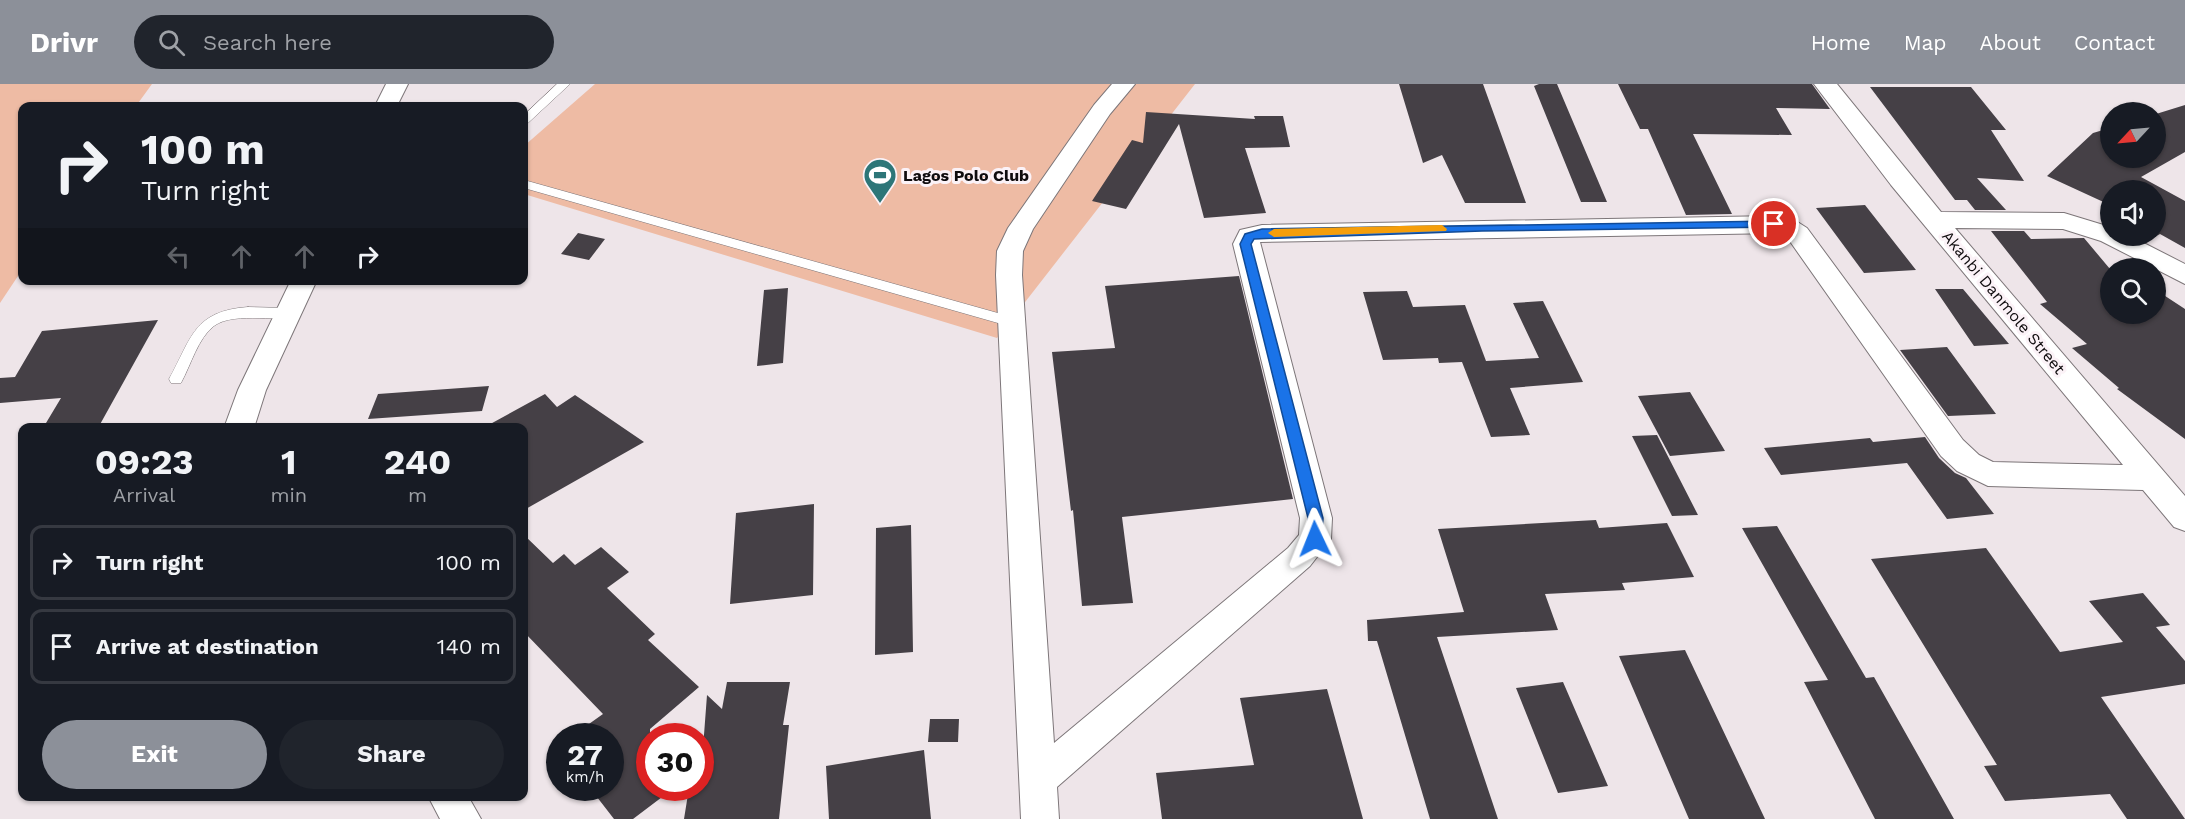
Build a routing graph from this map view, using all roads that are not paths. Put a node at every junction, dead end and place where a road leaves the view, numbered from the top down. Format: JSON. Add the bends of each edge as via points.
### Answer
{"nodes":[{"id":1,"x":397,"y":84,"type":"edge"},
{"id":2,"x":564,"y":84,"type":"edge"},
{"id":3,"x":1124,"y":84,"type":"edge"},
{"id":4,"x":1825,"y":84,"type":"edge"},
{"id":5,"x":388,"y":102,"type":"edge"},
{"id":6,"x":528,"y":117,"type":"edge"},
{"id":7,"x":528,"y":185,"type":"edge"},
{"id":8,"x":1935,"y":220,"type":"junction"},
{"id":9,"x":2100,"y":230,"type":"edge"},
{"id":10,"x":2131,"y":246,"type":"edge"},
{"id":11,"x":2185,"y":275,"type":"edge"},
{"id":12,"x":302,"y":285,"type":"edge"},
{"id":13,"x":289,"y":312,"type":"junction"},
{"id":14,"x":1012,"y":322,"type":"junction"},
{"id":15,"x":176,"y":379,"type":"dead end"},
{"id":16,"x":241,"y":423,"type":"edge"},
{"id":17,"x":2151,"y":478,"type":"junction"},
{"id":18,"x":2185,"y":518,"type":"edge"},
{"id":19,"x":1037,"y":780,"type":"junction"},
{"id":20,"x":449,"y":801,"type":"edge"},
{"id":21,"x":462,"y":819,"type":"edge"},
{"id":22,"x":1040,"y":819,"type":"edge"}],
"edges":[{"from":1,"to":5,"type":"street"},
{"from":2,"to":6,"type":"lane"},
{"from":3,"to":14,"type":"street","via":[[1102,110],[1017,236],[1010,251]]},
{"from":4,"to":8,"type":"street","name":"Akanbi Danmole Street"},
{"from":7,"to":14,"type":"lane"},
{"from":8,"to":9,"type":"street","via":[[2064,221]]},
{"from":8,"to":17,"type":"street","name":"Akanbi Danmole Street"},
{"from":10,"to":11,"type":"street"},
{"from":12,"to":13,"type":"street"},
{"from":13,"to":15,"type":"lane","via":[[223,315],[208,323]]},
{"from":13,"to":16,"type":"street"},
{"from":14,"to":19,"type":"street"},
{"from":17,"to":18,"type":"street","name":"Akanbi Danmole Street"},
{"from":17,"to":19,"type":"street","via":[[1988,474],[1968,463],[1952,448],[1798,234],[1787,227],[1504,227],[1249,236],[1245,244],[1316,518],[1315,539],[1299,557]]},
{"from":19,"to":22,"type":"street"},
{"from":20,"to":21,"type":"street"}]}
